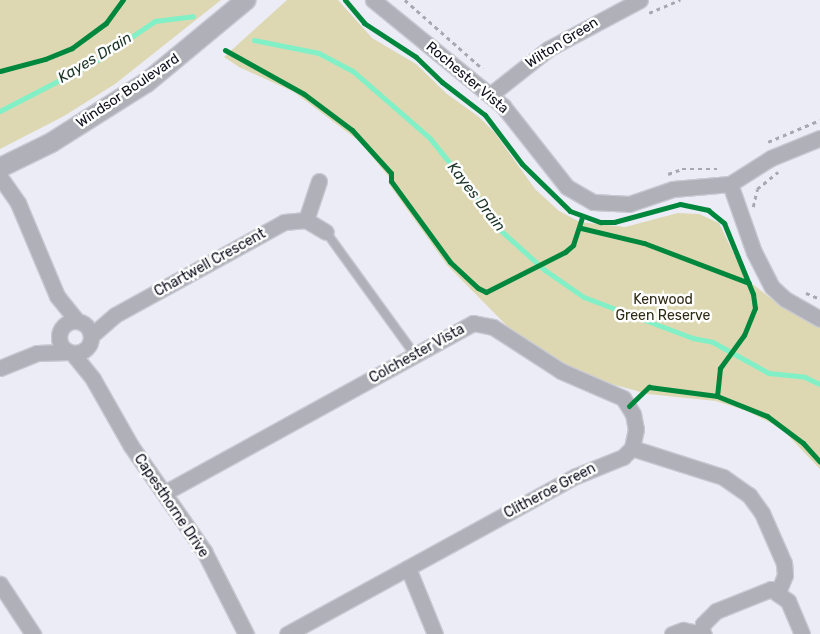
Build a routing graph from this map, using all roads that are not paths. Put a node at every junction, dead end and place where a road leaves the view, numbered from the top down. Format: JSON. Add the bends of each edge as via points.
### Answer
{"nodes":[{"id":1,"x":245,"y":0,"type":"edge"},
{"id":2,"x":373,"y":0,"type":"edge"},
{"id":3,"x":640,"y":0,"type":"edge"},
{"id":4,"x":495,"y":90,"type":"junction"},
{"id":5,"x":820,"y":138,"type":"edge"},
{"id":6,"x":2,"y":169,"type":"edge"},
{"id":7,"x":727,"y":177,"type":"junction"},
{"id":8,"x":319,"y":181,"type":"dead end"},
{"id":9,"x":306,"y":220,"type":"junction"},
{"id":10,"x":326,"y":232,"type":"joint"},
{"id":11,"x":57,"y":296,"type":"junction"},
{"id":12,"x":115,"y":315,"type":"junction"},
{"id":13,"x":816,"y":315,"type":"edge"},
{"id":14,"x":79,"y":321,"type":"junction"},
{"id":15,"x":59,"y":334,"type":"junction"},
{"id":16,"x":91,"y":340,"type":"junction"},
{"id":17,"x":37,"y":353,"type":"junction"},
{"id":18,"x":71,"y":353,"type":"junction"},
{"id":19,"x":415,"y":355,"type":"junction"},
{"id":20,"x":0,"y":368,"type":"edge"},
{"id":21,"x":93,"y":379,"type":"junction"},
{"id":22,"x":632,"y":448,"type":"junction"},
{"id":23,"x":164,"y":493,"type":"junction"},
{"id":24,"x":408,"y":568,"type":"junction"},
{"id":25,"x":0,"y":584,"type":"edge"},
{"id":26,"x":778,"y":592,"type":"junction"},
{"id":27,"x":33,"y":634,"type":"edge"},
{"id":28,"x":246,"y":634,"type":"edge"},
{"id":29,"x":287,"y":634,"type":"edge"},
{"id":30,"x":435,"y":634,"type":"edge"},
{"id":31,"x":672,"y":634,"type":"edge"},
{"id":32,"x":703,"y":634,"type":"edge"},
{"id":33,"x":802,"y":634,"type":"edge"}],
"edges":[{"from":1,"to":6,"type":"street","name":"Windsor Boulevard","via":[[146,82],[85,122]]},
{"from":2,"to":4,"type":"street","name":"Rochester Vista"},
{"from":3,"to":4,"type":"street","name":"Wilton Green","via":[[564,39]]},
{"from":4,"to":7,"type":"street","name":"Rochester Vista","via":[[567,187],[593,202],[629,204],[673,189]]},
{"from":5,"to":7,"type":"street","name":"Rochester Vista"},
{"from":6,"to":11,"type":"street","via":[[16,186],[18,203]]},
{"from":7,"to":13,"type":"street","via":[[766,278],[785,299]]},
{"from":8,"to":9,"type":"street"},
{"from":9,"to":10,"type":"street"},
{"from":9,"to":12,"type":"street","name":"Chartwell Crescent","via":[[284,222]]},
{"from":10,"to":19,"type":"lane"},
{"from":11,"to":14,"type":"street"},
{"from":11,"to":15,"type":"street"},
{"from":12,"to":14,"type":"street","name":"Chartwell Crescent"},
{"from":12,"to":16,"type":"street","name":"Chartwell Crescent"},
{"from":14,"to":15,"type":"street","via":[[68,322]]},
{"from":14,"to":16,"type":"street"},
{"from":15,"to":17,"type":"street"},
{"from":15,"to":18,"type":"street","via":[[61,346]]},
{"from":16,"to":18,"type":"street","via":[[82,352]]},
{"from":16,"to":21,"type":"street","name":"Capesthorne Drive"},
{"from":17,"to":18,"type":"street"},
{"from":17,"to":20,"type":"street"},
{"from":18,"to":21,"type":"street","name":"Capesthorne Drive"},
{"from":19,"to":22,"type":"street","name":"Colchester Vista","via":[[473,323],[493,327],[561,372],[623,398],[633,414],[636,429]]},
{"from":19,"to":23,"type":"street","name":"Colchester Vista"},
{"from":21,"to":23,"type":"street","name":"Capesthorne Drive","via":[[123,433]]},
{"from":22,"to":24,"type":"street","name":"Clitheroe Green","via":[[623,457],[576,476]]},
{"from":22,"to":26,"type":"street","via":[[723,477],[749,495],[762,513],[784,563],[785,575]]},
{"from":23,"to":28,"type":"street","name":"Capesthorne Drive","via":[[204,551]]},
{"from":24,"to":29,"type":"street","name":"Clitheroe Green"},
{"from":24,"to":30,"type":"street"},
{"from":25,"to":27,"type":"street"},
{"from":26,"to":32,"type":"street","via":[[765,590],[732,605]]},
{"from":26,"to":33,"type":"street","via":[[788,601]]},
{"from":31,"to":32,"type":"street","via":[[683,630]]}]}
